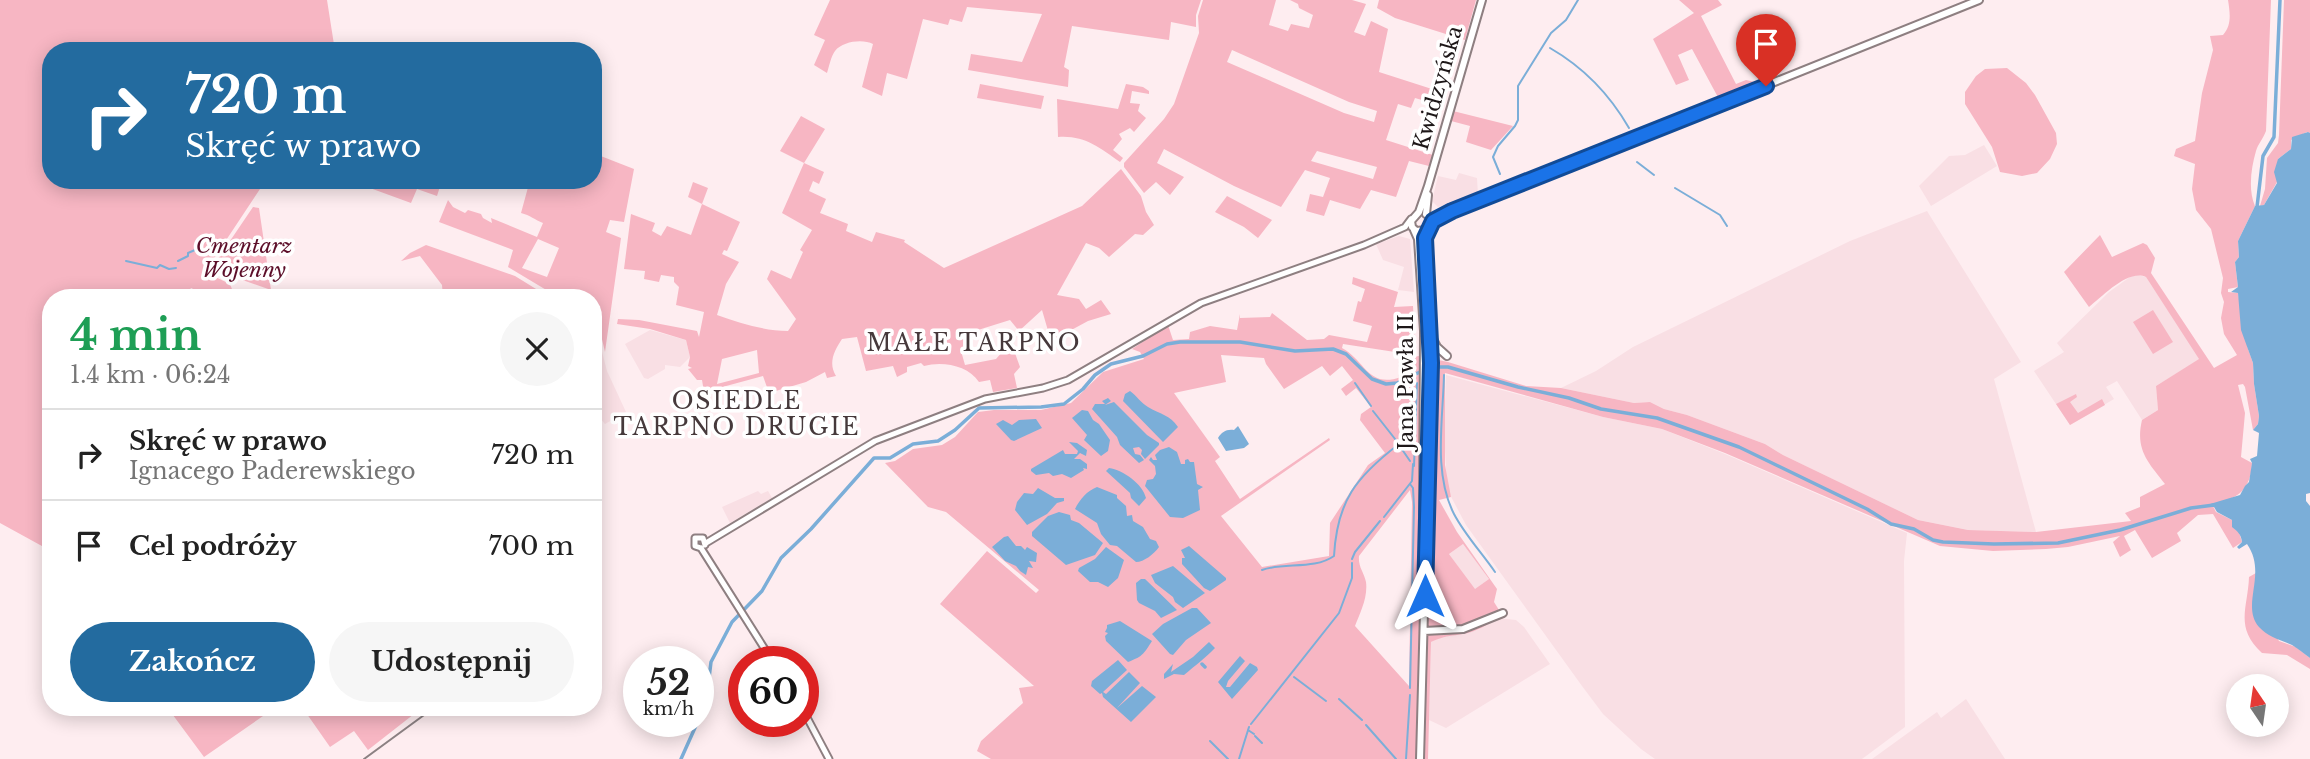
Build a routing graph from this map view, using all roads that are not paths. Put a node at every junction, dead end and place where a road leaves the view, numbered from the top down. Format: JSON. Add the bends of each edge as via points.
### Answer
{"nodes":[{"id":1,"x":1482,"y":0,"type":"edge"},
{"id":2,"x":1979,"y":0,"type":"edge"},
{"id":3,"x":1429,"y":186,"type":"junction"},
{"id":4,"x":1452,"y":211,"type":"junction"},
{"id":5,"x":1418,"y":213,"type":"junction"},
{"id":6,"x":1427,"y":215,"type":"junction"},
{"id":7,"x":1411,"y":219,"type":"junction"},
{"id":8,"x":1429,"y":227,"type":"junction"},
{"id":9,"x":1414,"y":230,"type":"junction"},
{"id":10,"x":1387,"y":236,"type":"junction"},
{"id":11,"x":1430,"y":334,"type":"junction"},
{"id":12,"x":1447,"y":356,"type":"dead end"},
{"id":13,"x":1428,"y":363,"type":"junction"},
{"id":14,"x":1501,"y":610,"type":"dead end"},
{"id":15,"x":1425,"y":618,"type":"junction"},
{"id":16,"x":1456,"y":630,"type":"junction"},
{"id":17,"x":1424,"y":631,"type":"junction"},
{"id":18,"x":763,"y":646,"type":"edge"},
{"id":19,"x":817,"y":737,"type":"edge"},
{"id":20,"x":829,"y":759,"type":"edge"},
{"id":21,"x":1420,"y":759,"type":"edge"}],
"edges":[{"from":1,"to":3,"type":"main road","name":"Kwidzyńska"},
{"from":2,"to":4,"type":"main road"},
{"from":3,"to":5,"type":"main road"},
{"from":3,"to":6,"type":"main road"},
{"from":4,"to":6,"type":"main road"},
{"from":4,"to":8,"type":"main road"},
{"from":5,"to":6,"type":"main road"},
{"from":5,"to":7,"type":"main road"},
{"from":6,"to":8,"type":"main road"},
{"from":7,"to":9,"type":"main road"},
{"from":7,"to":10,"type":"main road"},
{"from":8,"to":9,"type":"main road","via":[[1421,233]]},
{"from":8,"to":11,"type":"main road","name":"Jana Pawła II","via":[[1425,238]]},
{"from":9,"to":10,"type":"main road"},
{"from":9,"to":13,"type":"main road","name":"Jana Pawła II"},
{"from":10,"to":18,"type":"main road","via":[[1202,302],[1068,380],[985,399],[875,441],[704,544]]},
{"from":11,"to":12,"type":"main road"},
{"from":11,"to":13,"type":"main road","name":"Jana Pawła II"},
{"from":13,"to":15,"type":"main road","name":"Jana Pawła II"},
{"from":14,"to":16,"type":"main road"},
{"from":15,"to":16,"type":"main road","via":[[1433,627]]},
{"from":15,"to":17,"type":"main road","name":"Jana Pawła II"},
{"from":16,"to":17,"type":"main road"},
{"from":17,"to":21,"type":"main road","name":"Jana Pawła II"},
{"from":19,"to":20,"type":"main road"}]}
